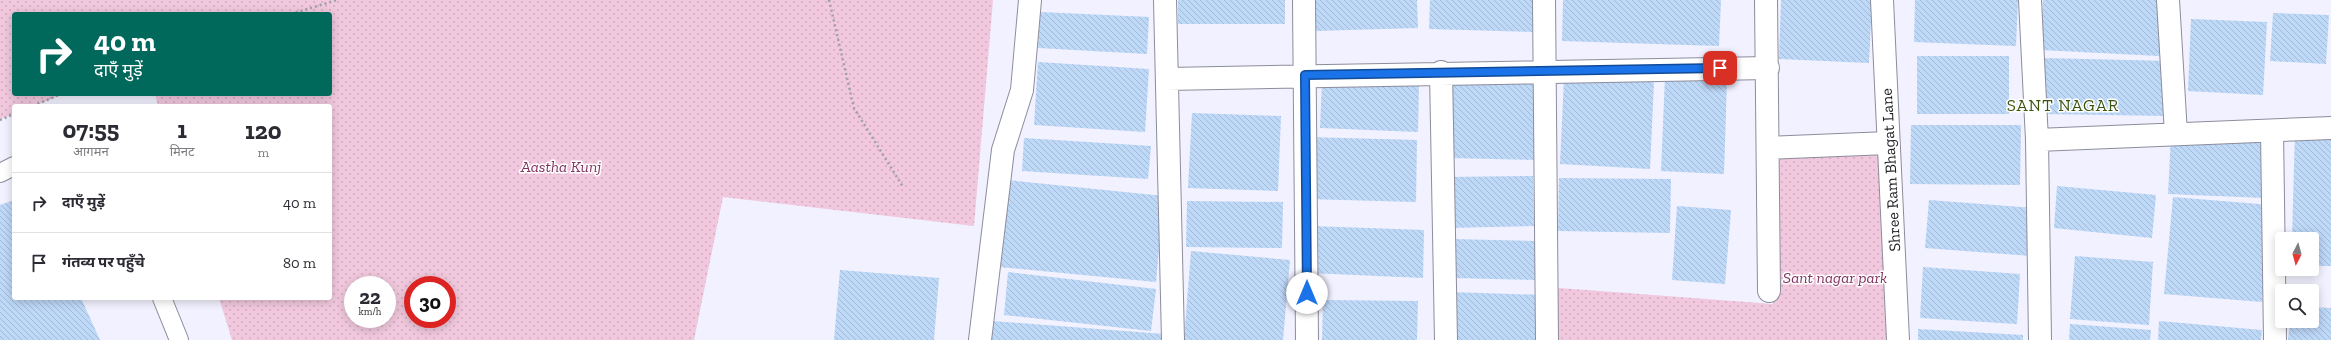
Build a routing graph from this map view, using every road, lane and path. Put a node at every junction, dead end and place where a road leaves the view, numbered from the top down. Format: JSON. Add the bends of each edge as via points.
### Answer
{"nodes":[{"id":1,"x":337,"y":0,"type":"edge"},
{"id":2,"x":829,"y":0,"type":"edge"},
{"id":3,"x":1030,"y":0,"type":"edge"},
{"id":4,"x":1165,"y":0,"type":"edge"},
{"id":5,"x":1304,"y":0,"type":"edge"},
{"id":6,"x":1544,"y":0,"type":"edge"},
{"id":7,"x":1766,"y":0,"type":"edge"},
{"id":8,"x":1882,"y":0,"type":"edge"},
{"id":9,"x":2030,"y":0,"type":"edge"},
{"id":10,"x":2168,"y":0,"type":"edge"},
{"id":11,"x":298,"y":12,"type":"edge"},
{"id":12,"x":1768,"y":68,"type":"junction"},
{"id":13,"x":1544,"y":71,"type":"junction"},
{"id":14,"x":1440,"y":72,"type":"junction"},
{"id":15,"x":1305,"y":75,"type":"junction"},
{"id":16,"x":1167,"y":79,"type":"junction"},
{"id":17,"x":56,"y":96,"type":"edge"},
{"id":18,"x":38,"y":104,"type":"edge"},
{"id":19,"x":12,"y":115,"type":"edge"},
{"id":20,"x":0,"y":120,"type":"edge"},
{"id":21,"x":2331,"y":128,"type":"edge"},
{"id":22,"x":2272,"y":130,"type":"junction"},
{"id":23,"x":2176,"y":134,"type":"junction"},
{"id":24,"x":2037,"y":140,"type":"junction"},
{"id":25,"x":1888,"y":143,"type":"junction"},
{"id":26,"x":1768,"y":148,"type":"junction"},
{"id":27,"x":12,"y":167,"type":"edge"},
{"id":28,"x":0,"y":173,"type":"edge"},
{"id":29,"x":904,"y":187,"type":"dead end"},
{"id":30,"x":1769,"y":291,"type":"dead end"},
{"id":31,"x":163,"y":300,"type":"edge"},
{"id":32,"x":179,"y":340,"type":"edge"},
{"id":33,"x":980,"y":340,"type":"edge"},
{"id":34,"x":1173,"y":340,"type":"edge"},
{"id":35,"x":1307,"y":340,"type":"edge"},
{"id":36,"x":1446,"y":340,"type":"edge"},
{"id":37,"x":1547,"y":340,"type":"edge"},
{"id":38,"x":1898,"y":340,"type":"edge"},
{"id":39,"x":2040,"y":340,"type":"edge"},
{"id":40,"x":2275,"y":340,"type":"edge"}],
"edges":[{"from":1,"to":11,"type":"path"},
{"from":2,"to":29,"type":"path","via":[[854,108]]},
{"from":3,"to":33,"type":"street","via":[[1022,90],[1003,150]]},
{"from":4,"to":16,"type":"street"},
{"from":5,"to":15,"type":"street"},
{"from":6,"to":13,"type":"street"},
{"from":7,"to":12,"type":"street"},
{"from":8,"to":25,"type":"street","name":"Shree Ram Bhagat Lane"},
{"from":9,"to":24,"type":"street"},
{"from":10,"to":23,"type":"street"},
{"from":12,"to":13,"type":"street"},
{"from":12,"to":26,"type":"street"},
{"from":13,"to":14,"type":"street"},
{"from":13,"to":37,"type":"street"},
{"from":14,"to":15,"type":"street"},
{"from":14,"to":36,"type":"street"},
{"from":15,"to":16,"type":"street"},
{"from":15,"to":35,"type":"street"},
{"from":16,"to":34,"type":"street"},
{"from":17,"to":18,"type":"path"},
{"from":19,"to":20,"type":"path"},
{"from":21,"to":22,"type":"street"},
{"from":22,"to":23,"type":"street"},
{"from":22,"to":40,"type":"street"},
{"from":23,"to":24,"type":"street"},
{"from":24,"to":39,"type":"street"},
{"from":25,"to":26,"type":"street"},
{"from":25,"to":38,"type":"street","name":"Shree Ram Bhagat Lane"},
{"from":26,"to":30,"type":"street"},
{"from":27,"to":28,"type":"lane"},
{"from":31,"to":32,"type":"lane"}]}
